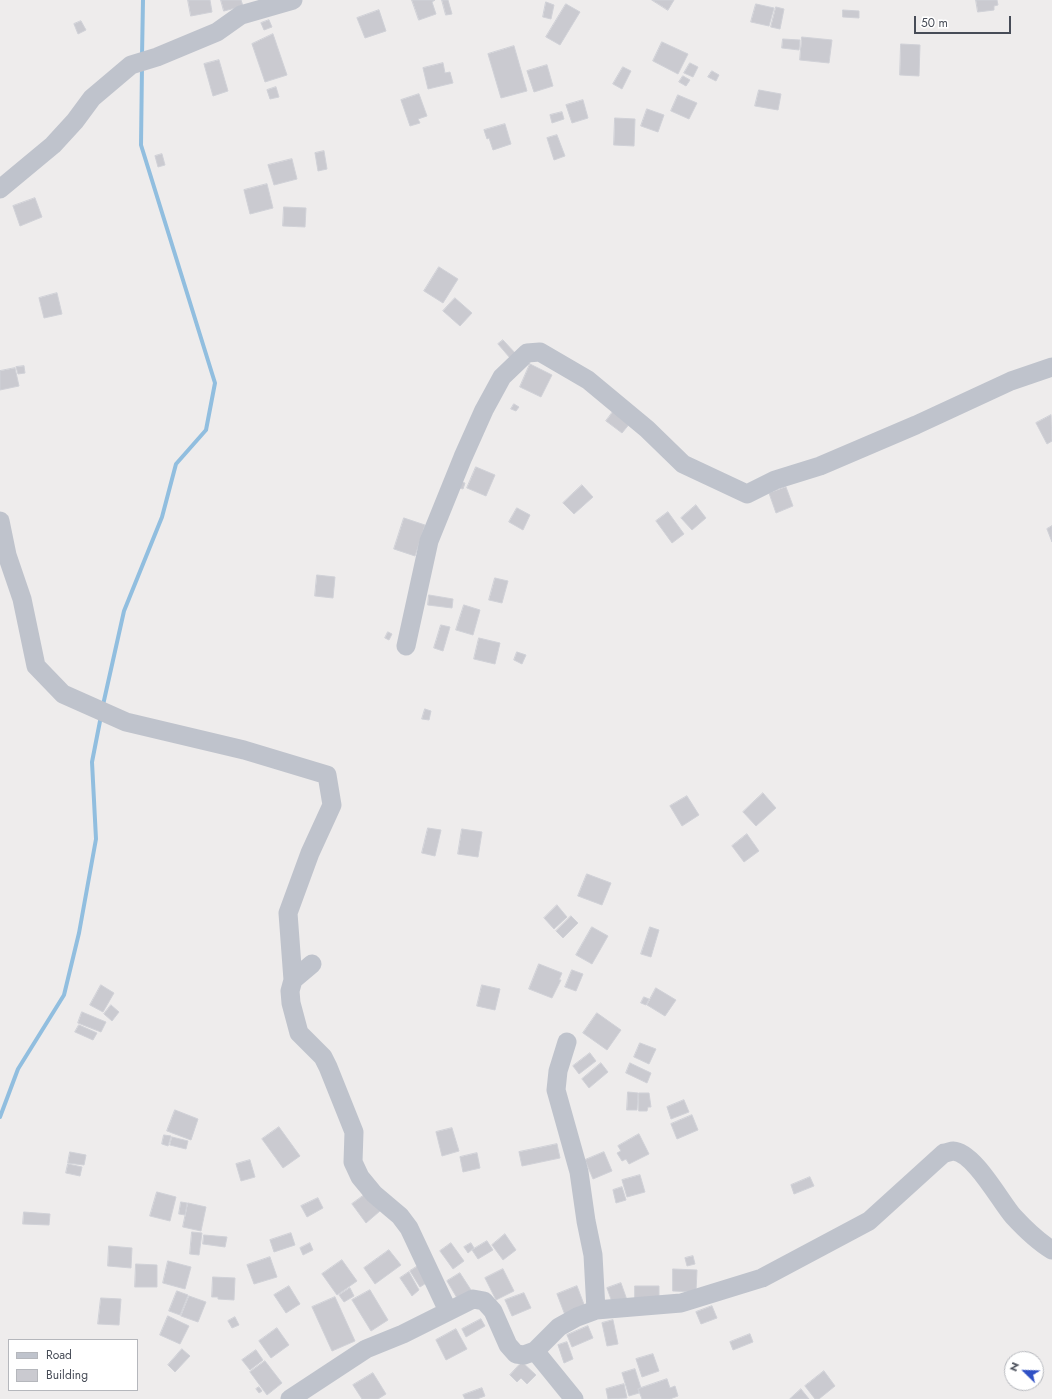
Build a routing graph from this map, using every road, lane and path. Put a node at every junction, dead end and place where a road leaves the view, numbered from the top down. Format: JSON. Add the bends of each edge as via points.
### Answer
{"nodes":[{"id":1,"x":293,"y":0,"type":"edge"},
{"id":2,"x":0,"y":189,"type":"edge"},
{"id":3,"x":1052,"y":367,"type":"edge"},
{"id":4,"x":0,"y":521,"type":"edge"},
{"id":5,"x":406,"y":646,"type":"dead end"},
{"id":6,"x":312,"y":964,"type":"dead end"},
{"id":7,"x":294,"y":980,"type":"junction"},
{"id":8,"x":567,"y":1042,"type":"dead end"},
{"id":9,"x":1052,"y":1250,"type":"edge"},
{"id":10,"x":596,"y":1310,"type":"junction"},
{"id":11,"x":448,"y":1311,"type":"junction"},
{"id":12,"x":534,"y":1351,"type":"junction"},
{"id":13,"x":290,"y":1399,"type":"edge"},
{"id":14,"x":574,"y":1399,"type":"edge"}],
"edges":[{"from":1,"to":2,"type":"street","via":[[241,15],[217,32],[131,65],[92,98],[53,145]]},
{"from":3,"to":5,"type":"street","via":[[1011,381],[916,425],[820,466],[775,480],[747,494],[683,464],[647,429],[588,380],[540,352],[527,353],[502,377],[484,410],[449,492],[429,541]]},
{"from":4,"to":7,"type":"street","via":[[7,555],[22,599],[36,666],[63,694],[126,722],[244,750],[327,775],[332,805],[310,853],[288,913]]},
{"from":6,"to":7,"type":"street"},
{"from":7,"to":11,"type":"street","via":[[290,990],[291,1003],[299,1033],[323,1057],[328,1068],[354,1132],[353,1162],[374,1194],[400,1216],[409,1228]]},
{"from":8,"to":10,"type":"street","via":[[558,1071],[556,1090],[579,1172],[593,1255]]},
{"from":9,"to":10,"type":"street","via":[[1038,1242],[1012,1215],[983,1174],[965,1156],[954,1151],[944,1153],[869,1221],[762,1278],[682,1303]]},
{"from":10,"to":12,"type":"street","via":[[559,1327]]},
{"from":11,"to":12,"type":"street","via":[[473,1299],[484,1301],[493,1311],[508,1346],[516,1354],[524,1355]]},
{"from":11,"to":13,"type":"street","via":[[366,1349]]},
{"from":12,"to":14,"type":"street"}]}
